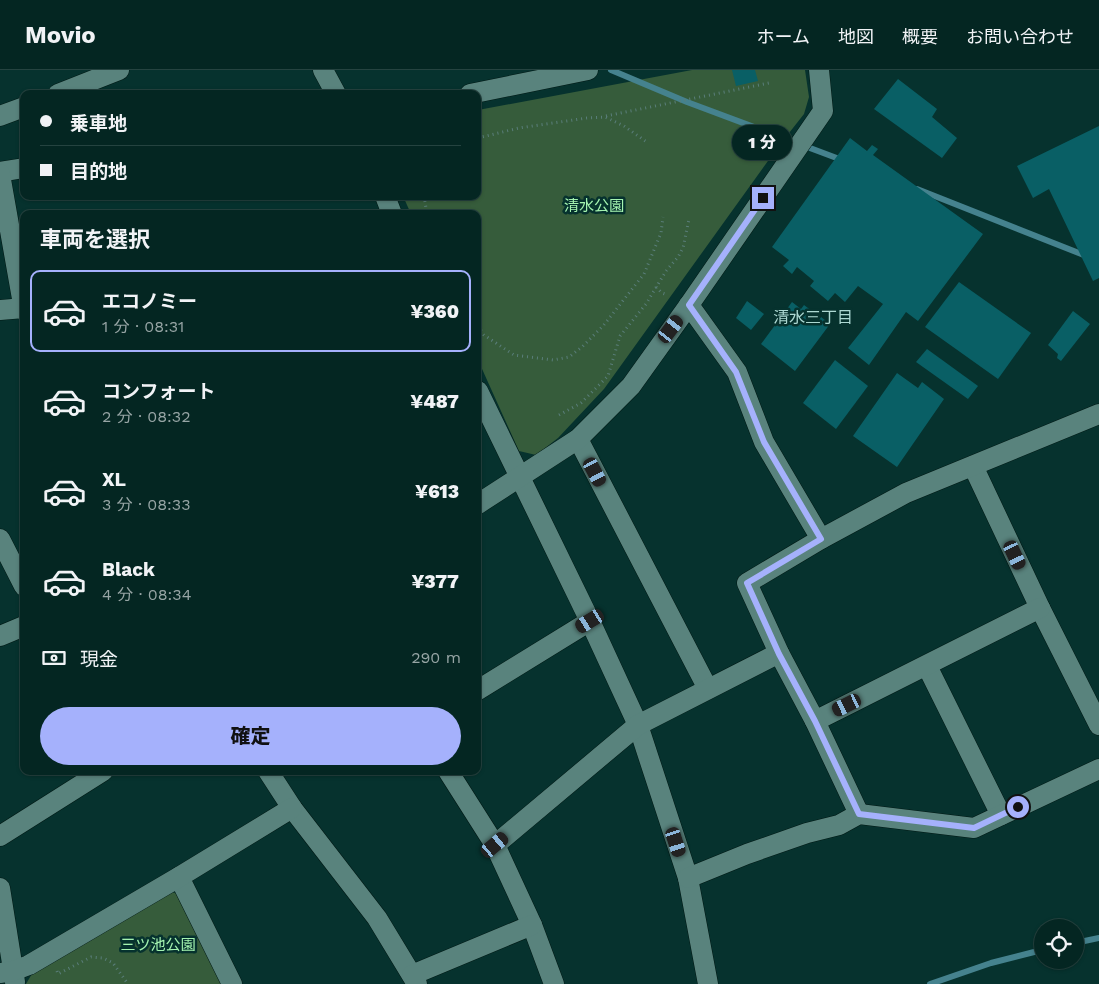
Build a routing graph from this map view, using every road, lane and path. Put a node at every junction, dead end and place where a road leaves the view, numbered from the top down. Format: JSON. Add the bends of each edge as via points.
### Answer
{"nodes":[{"id":1,"x":117,"y":70,"type":"edge"},
{"id":2,"x":323,"y":70,"type":"edge"},
{"id":3,"x":588,"y":70,"type":"edge"},
{"id":4,"x":819,"y":70,"type":"edge"},
{"id":5,"x":769,"y":83,"type":"dead end"},
{"id":6,"x":68,"y":90,"type":"edge"},
{"id":7,"x":334,"y":90,"type":"edge"},
{"id":8,"x":481,"y":92,"type":"edge"},
{"id":9,"x":20,"y":108,"type":"edge"},
{"id":10,"x":0,"y":116,"type":"edge"},
{"id":11,"x":605,"y":117,"type":"junction"},
{"id":12,"x":481,"y":137,"type":"edge"},
{"id":13,"x":648,"y":142,"type":"dead end"},
{"id":14,"x":20,"y":169,"type":"edge"},
{"id":15,"x":0,"y":173,"type":"edge"},
{"id":16,"x":663,"y":217,"type":"dead end"},
{"id":17,"x":689,"y":220,"type":"dead end"},
{"id":18,"x":20,"y":286,"type":"edge"},
{"id":19,"x":656,"y":287,"type":"junction"},
{"id":20,"x":668,"y":295,"type":"dead end"},
{"id":21,"x":689,"y":305,"type":"junction"},
{"id":22,"x":20,"y":308,"type":"edge"},
{"id":23,"x":0,"y":310,"type":"edge"},
{"id":24,"x":481,"y":330,"type":"edge"},
{"id":25,"x":481,"y":397,"type":"edge"},
{"id":26,"x":1099,"y":414,"type":"edge"},
{"id":27,"x":559,"y":415,"type":"dead end"},
{"id":28,"x":578,"y":439,"type":"junction"},
{"id":29,"x":973,"y":466,"type":"junction"},
{"id":30,"x":520,"y":478,"type":"junction"},
{"id":31,"x":481,"y":502,"type":"edge"},
{"id":32,"x":0,"y":539,"type":"edge"},
{"id":33,"x":821,"y":539,"type":"junction"},
{"id":34,"x":20,"y":578,"type":"edge"},
{"id":35,"x":1040,"y":608,"type":"junction"},
{"id":36,"x":590,"y":621,"type":"junction"},
{"id":37,"x":20,"y":628,"type":"edge"},
{"id":38,"x":0,"y":636,"type":"edge"},
{"id":39,"x":779,"y":654,"type":"junction"},
{"id":40,"x":926,"y":666,"type":"junction"},
{"id":41,"x":481,"y":688,"type":"edge"},
{"id":42,"x":708,"y":689,"type":"junction"},
{"id":43,"x":815,"y":721,"type":"junction"},
{"id":44,"x":638,"y":724,"type":"junction"},
{"id":45,"x":1099,"y":725,"type":"edge"},
{"id":46,"x":1099,"y":769,"type":"edge"},
{"id":47,"x":97,"y":775,"type":"edge"},
{"id":48,"x":271,"y":775,"type":"edge"},
{"id":49,"x":451,"y":775,"type":"edge"},
{"id":50,"x":292,"y":808,"type":"junction"},
{"id":51,"x":859,"y":814,"type":"junction"},
{"id":52,"x":1001,"y":815,"type":"junction"},
{"id":53,"x":0,"y":836,"type":"edge"},
{"id":54,"x":495,"y":845,"type":"junction"},
{"id":55,"x":179,"y":877,"type":"junction"},
{"id":56,"x":688,"y":878,"type":"junction"},
{"id":57,"x":0,"y":888,"type":"edge"},
{"id":58,"x":532,"y":925,"type":"junction"},
{"id":59,"x":47,"y":955,"type":"junction"},
{"id":60,"x":10,"y":976,"type":"edge"},
{"id":61,"x":415,"y":980,"type":"edge"},
{"id":62,"x":128,"y":984,"type":"edge"},
{"id":63,"x":232,"y":984,"type":"edge"},
{"id":64,"x":554,"y":984,"type":"edge"},
{"id":65,"x":708,"y":984,"type":"edge"}],
"edges":[{"from":1,"to":6,"type":"street"},
{"from":2,"to":7,"type":"street"},
{"from":3,"to":8,"type":"street"},
{"from":4,"to":21,"type":"street","via":[[824,110]]},
{"from":5,"to":11,"type":"path"},
{"from":9,"to":10,"type":"street"},
{"from":11,"to":12,"type":"path","via":[[519,128]]},
{"from":11,"to":13,"type":"path"},
{"from":14,"to":15,"type":"street"},
{"from":15,"to":18,"type":"street"},
{"from":16,"to":24,"type":"path","via":[[644,274],[603,326],[569,357],[553,360],[514,355]]},
{"from":17,"to":19,"type":"path","via":[[683,248]]},
{"from":19,"to":20,"type":"path"},
{"from":19,"to":27,"type":"path","via":[[620,336],[608,376],[581,403]]},
{"from":21,"to":28,"type":"street","via":[[630,386]]},
{"from":21,"to":33,"type":"street","via":[[736,372],[764,442]]},
{"from":22,"to":23,"type":"street"},
{"from":25,"to":30,"type":"street"},
{"from":26,"to":29,"type":"street"},
{"from":28,"to":30,"type":"street"},
{"from":28,"to":42,"type":"street"},
{"from":29,"to":33,"type":"street","via":[[906,494]]},
{"from":29,"to":35,"type":"street"},
{"from":30,"to":31,"type":"street"},
{"from":30,"to":36,"type":"street"},
{"from":32,"to":34,"type":"street"},
{"from":33,"to":39,"type":"street","via":[[747,583]]},
{"from":35,"to":40,"type":"street"},
{"from":35,"to":45,"type":"street"},
{"from":36,"to":41,"type":"street"},
{"from":36,"to":44,"type":"street"},
{"from":37,"to":38,"type":"street"},
{"from":39,"to":42,"type":"street"},
{"from":39,"to":43,"type":"street"},
{"from":40,"to":43,"type":"street"},
{"from":40,"to":52,"type":"street"},
{"from":42,"to":44,"type":"street"},
{"from":43,"to":51,"type":"street"},
{"from":44,"to":54,"type":"street"},
{"from":44,"to":56,"type":"street"},
{"from":46,"to":52,"type":"street"},
{"from":47,"to":53,"type":"street"},
{"from":48,"to":50,"type":"street"},
{"from":49,"to":54,"type":"street"},
{"from":50,"to":55,"type":"street"},
{"from":50,"to":61,"type":"street","via":[[377,918]]},
{"from":51,"to":52,"type":"street","via":[[974,828]]},
{"from":51,"to":56,"type":"street","via":[[839,825],[806,833]]},
{"from":54,"to":58,"type":"street"},
{"from":55,"to":59,"type":"street"},
{"from":55,"to":63,"type":"street"},
{"from":56,"to":65,"type":"street"},
{"from":57,"to":60,"type":"street"},
{"from":58,"to":61,"type":"street"},
{"from":58,"to":64,"type":"street"},
{"from":59,"to":60,"type":"street"},
{"from":59,"to":62,"type":"path","via":[[58,974],[91,957],[103,958],[113,963]]}]}
